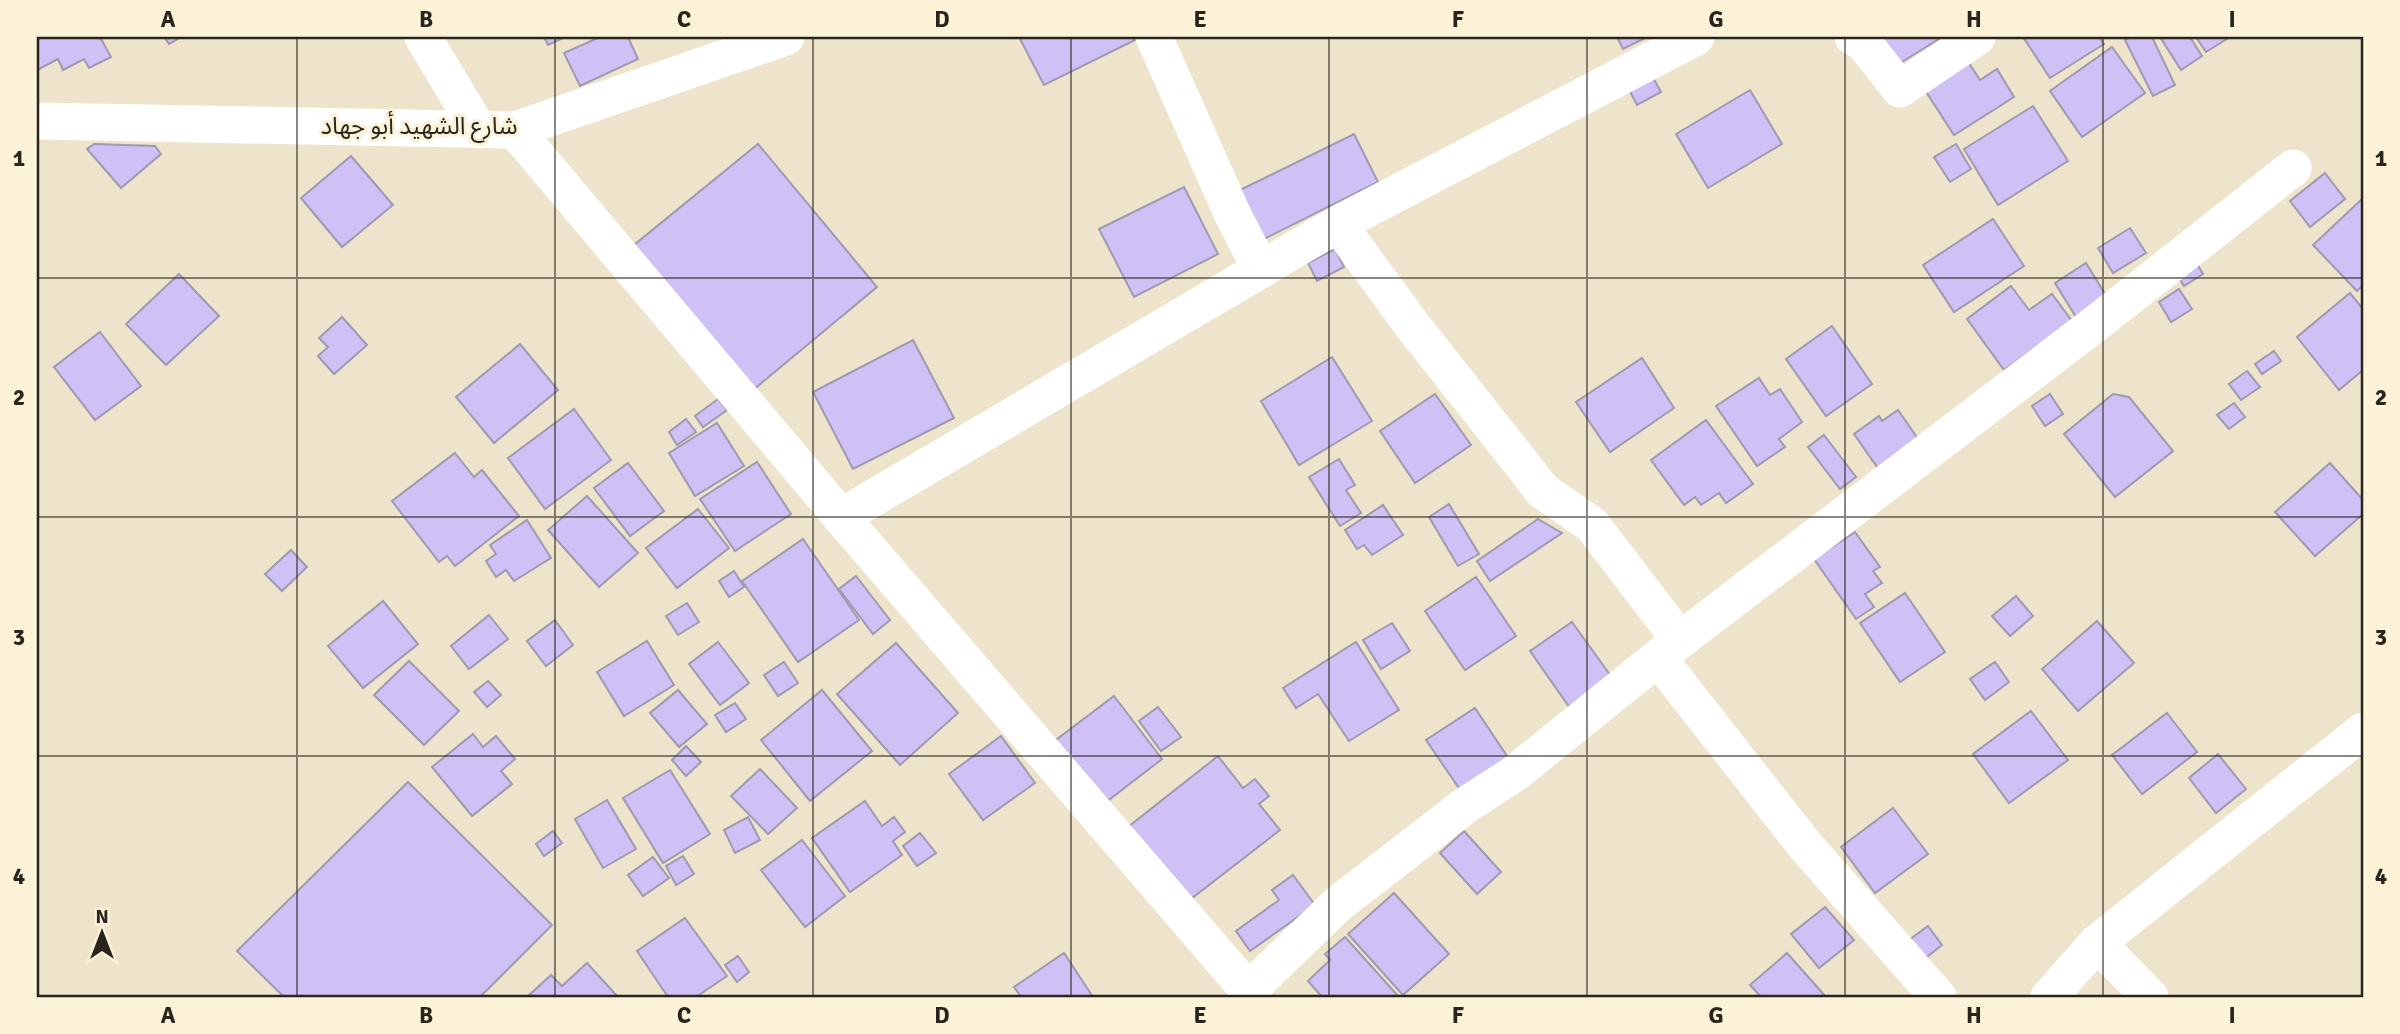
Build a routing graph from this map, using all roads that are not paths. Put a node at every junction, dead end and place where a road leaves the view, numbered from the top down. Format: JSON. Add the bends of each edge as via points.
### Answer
{"nodes":[{"id":1,"x":423,"y":37,"type":"edge"},
{"id":2,"x":786,"y":37,"type":"edge"},
{"id":3,"x":1154,"y":37,"type":"edge"},
{"id":4,"x":1696,"y":37,"type":"edge"},
{"id":5,"x":1853,"y":37,"type":"edge"},
{"id":6,"x":1977,"y":37,"type":"edge"},
{"id":7,"x":37,"y":121,"type":"edge"},
{"id":8,"x":478,"y":129,"type":"junction"},
{"id":9,"x":515,"y":130,"type":"junction"},
{"id":10,"x":2292,"y":168,"type":"dead end"},
{"id":11,"x":1338,"y":224,"type":"junction"},
{"id":12,"x":1261,"y":270,"type":"junction"},
{"id":13,"x":841,"y":517,"type":"junction"},
{"id":14,"x":1669,"y":649,"type":"junction"},
{"id":15,"x":2363,"y":731,"type":"edge"},
{"id":16,"x":2097,"y":943,"type":"junction"},
{"id":17,"x":1251,"y":994,"type":"edge"},
{"id":18,"x":1938,"y":997,"type":"edge"},
{"id":19,"x":2049,"y":997,"type":"edge"},
{"id":20,"x":2150,"y":997,"type":"edge"}],
"edges":[{"from":1,"to":8,"type":"street"},
{"from":2,"to":9,"type":"street","name":"شارع الشهيد أبو جهاد"},
{"from":3,"to":12,"type":"street"},
{"from":4,"to":11,"type":"street"},
{"from":5,"to":6,"type":"street","via":[[1863,42],[1900,89]]},
{"from":7,"to":8,"type":"street","name":"شارع الشهيد أبو جهاد"},
{"from":8,"to":9,"type":"street","name":"شارع الشهيد أبو جهاد"},
{"from":9,"to":13,"type":"street"},
{"from":10,"to":14,"type":"street"},
{"from":11,"to":12,"type":"street"},
{"from":11,"to":14,"type":"street","via":[[1543,491],[1592,524]]},
{"from":12,"to":13,"type":"street"},
{"from":13,"to":17,"type":"street"},
{"from":14,"to":17,"type":"street","via":[[1514,774],[1338,904]]},
{"from":14,"to":18,"type":"street","via":[[1804,845]]},
{"from":15,"to":16,"type":"street"},
{"from":16,"to":19,"type":"street"},
{"from":16,"to":20,"type":"street"}]}
